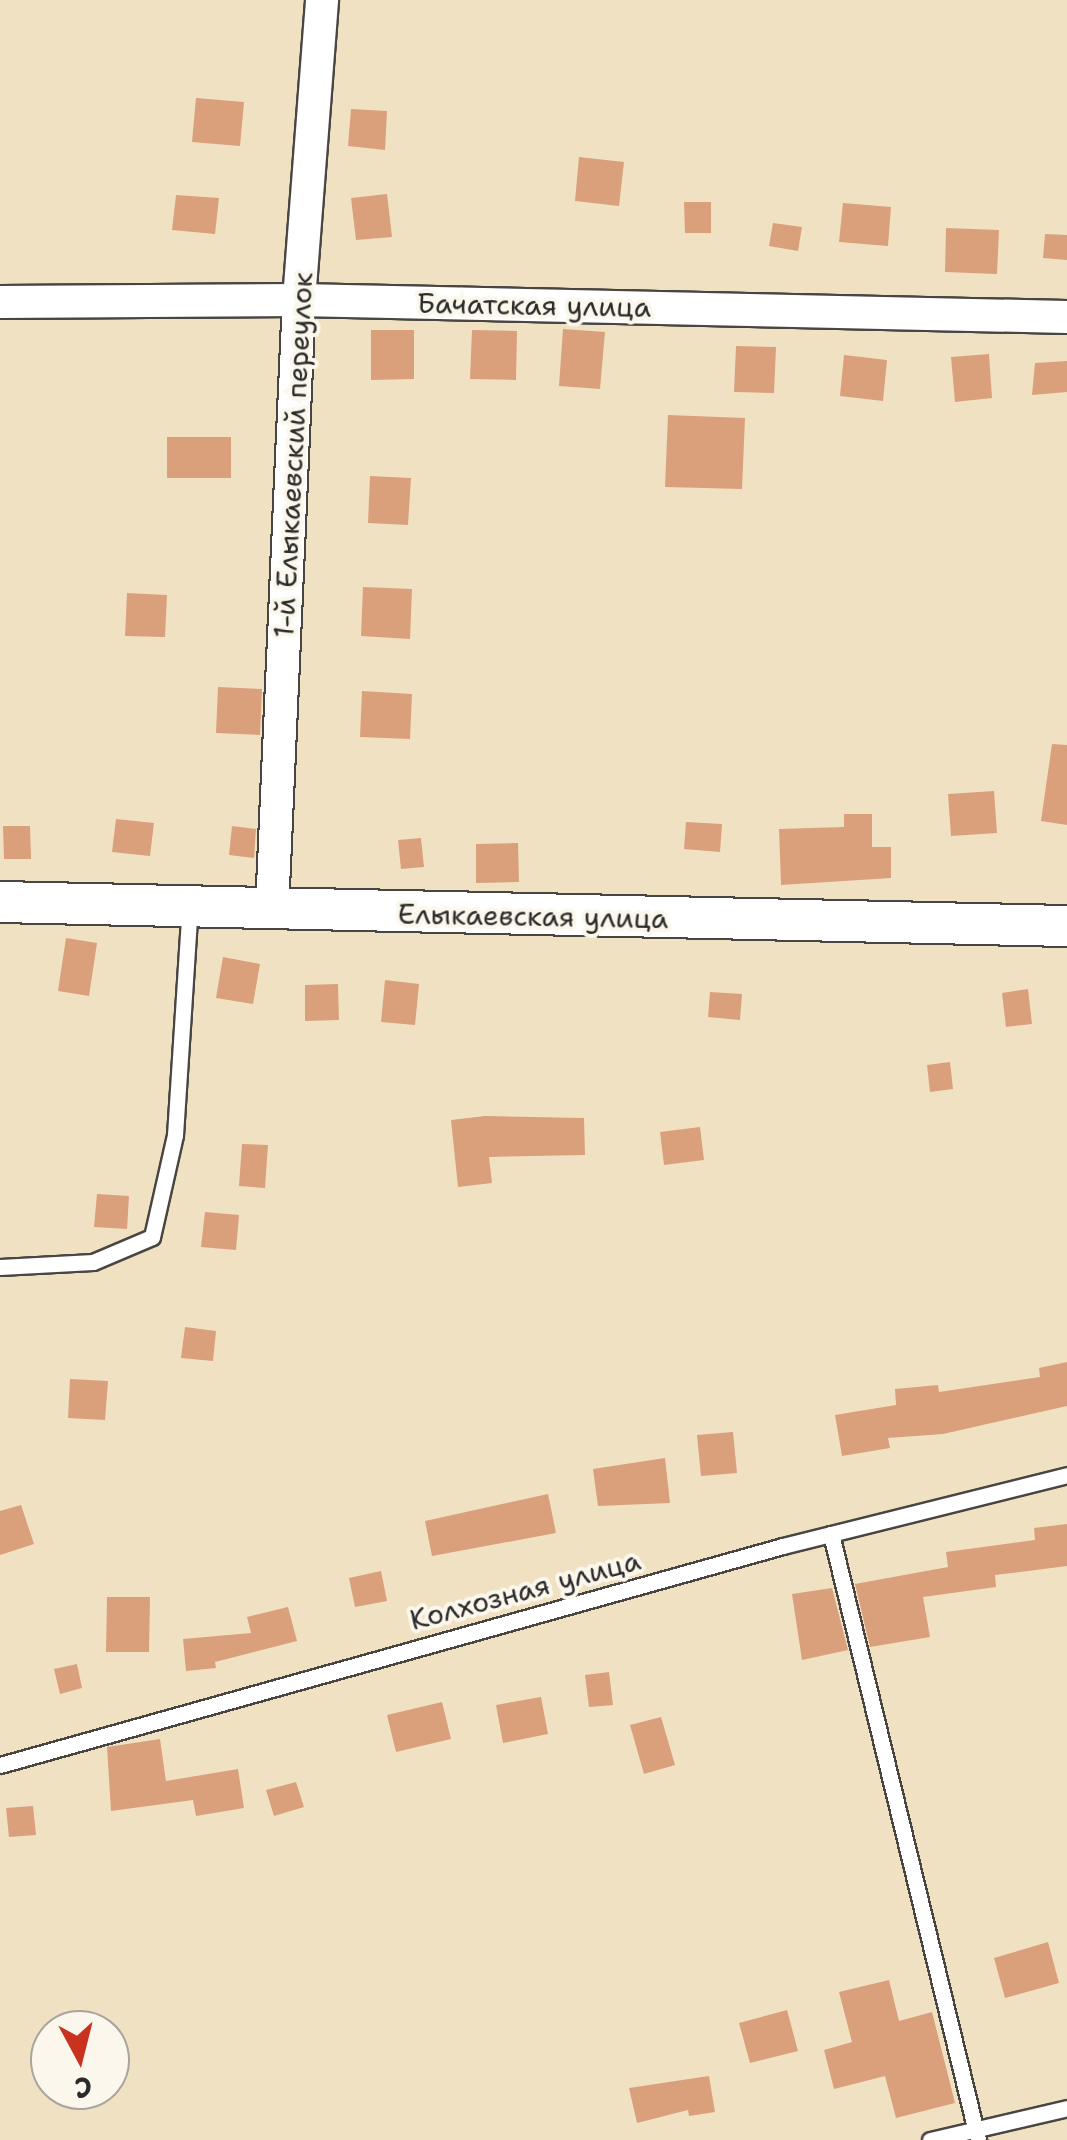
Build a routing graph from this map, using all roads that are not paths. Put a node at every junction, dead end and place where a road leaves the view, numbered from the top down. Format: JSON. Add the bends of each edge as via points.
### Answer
{"nodes":[{"id":1,"x":322,"y":0,"type":"edge"},
{"id":2,"x":299,"y":300,"type":"junction"},
{"id":3,"x":0,"y":302,"type":"edge"},
{"id":4,"x":1067,"y":317,"type":"edge"},
{"id":5,"x":0,"y":902,"type":"edge"},
{"id":6,"x":190,"y":905,"type":"junction"},
{"id":7,"x":272,"y":910,"type":"junction"},
{"id":8,"x":1067,"y":926,"type":"edge"},
{"id":9,"x":0,"y":1267,"type":"edge"},
{"id":10,"x":1067,"y":1475,"type":"edge"},
{"id":11,"x":831,"y":1534,"type":"junction"},
{"id":12,"x":0,"y":1765,"type":"edge"},
{"id":13,"x":1067,"y":2108,"type":"edge"},
{"id":14,"x":978,"y":2135,"type":"edge"},
{"id":15,"x":930,"y":2140,"type":"edge"}],
"edges":[{"from":1,"to":2,"type":"street","name":"1-й Елыкаевский переулок"},
{"from":2,"to":3,"type":"street","name":"Бачатская улица"},
{"from":2,"to":4,"type":"street","name":"Бачатская улица"},
{"from":2,"to":7,"type":"street","name":"1-й Елыкаевский переулок"},
{"from":5,"to":6,"type":"street","name":"Елыкаевская улица"},
{"from":6,"to":7,"type":"street","name":"Елыкаевская улица"},
{"from":6,"to":9,"type":"lane","via":[[176,1135],[152,1238],[93,1262]]},
{"from":7,"to":8,"type":"street","name":"Елыкаевская улица"},
{"from":10,"to":11,"type":"lane","name":"Колхозная улица"},
{"from":11,"to":12,"type":"lane","name":"Колхозная улица"},
{"from":11,"to":14,"type":"lane"},
{"from":13,"to":14,"type":"lane"},
{"from":14,"to":15,"type":"lane"}]}
